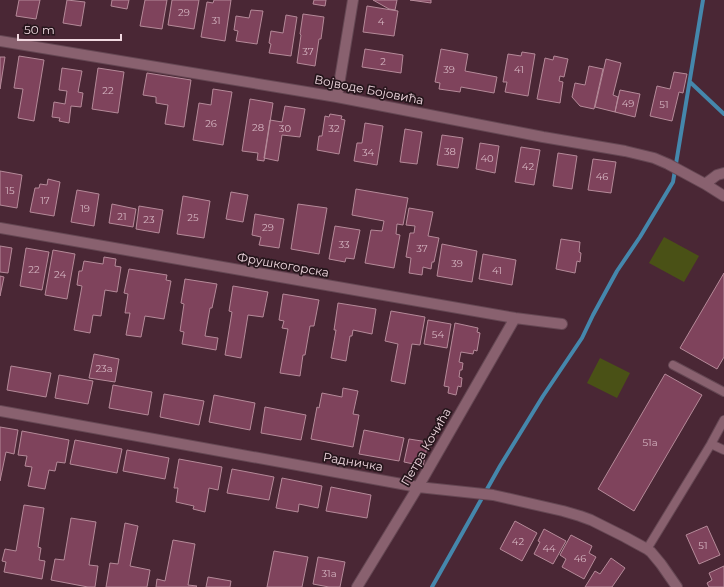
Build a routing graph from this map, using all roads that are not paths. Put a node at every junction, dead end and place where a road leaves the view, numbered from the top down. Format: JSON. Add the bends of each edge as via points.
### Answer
{"nodes":[{"id":1,"x":353,"y":0,"type":"edge"},
{"id":2,"x":0,"y":41,"type":"edge"},
{"id":3,"x":337,"y":97,"type":"junction"},
{"id":4,"x":724,"y":173,"type":"edge"},
{"id":5,"x":705,"y":184,"type":"junction"},
{"id":6,"x":724,"y":196,"type":"edge"},
{"id":7,"x":0,"y":228,"type":"edge"},
{"id":8,"x":515,"y":318,"type":"junction"},
{"id":9,"x":562,"y":324,"type":"dead end"},
{"id":10,"x":673,"y":365,"type":"dead end"},
{"id":11,"x":724,"y":392,"type":"edge"},
{"id":12,"x":0,"y":411,"type":"edge"},
{"id":13,"x":724,"y":420,"type":"edge"},
{"id":14,"x":711,"y":444,"type":"junction"},
{"id":15,"x":724,"y":450,"type":"edge"},
{"id":16,"x":418,"y":488,"type":"junction"},
{"id":17,"x":647,"y":549,"type":"junction"},
{"id":18,"x":357,"y":587,"type":"edge"},
{"id":19,"x":677,"y":587,"type":"edge"}],
"edges":[{"from":1,"to":3,"type":"street"},
{"from":2,"to":3,"type":"street","name":"Војводе Бојовића"},
{"from":3,"to":5,"type":"street","name":"Војводе Бојовића","via":[[625,151],[654,158]]},
{"from":4,"to":5,"type":"street","via":[[717,174]]},
{"from":5,"to":6,"type":"street","name":"Војводе Бојовића"},
{"from":7,"to":8,"type":"street","name":"Фрушкогорска"},
{"from":8,"to":9,"type":"street","name":"Фрушкогорска"},
{"from":8,"to":16,"type":"street","name":"Петра Кочића"},
{"from":10,"to":11,"type":"lane"},
{"from":12,"to":16,"type":"street","name":"Радничка"},
{"from":13,"to":14,"type":"lane"},
{"from":14,"to":15,"type":"lane"},
{"from":14,"to":17,"type":"lane"},
{"from":16,"to":17,"type":"street","name":"Радничка","via":[[493,496],[562,511],[609,528]]},
{"from":16,"to":18,"type":"street","name":"Петра Кочића"},
{"from":17,"to":19,"type":"street","name":"Радничка"}]}
